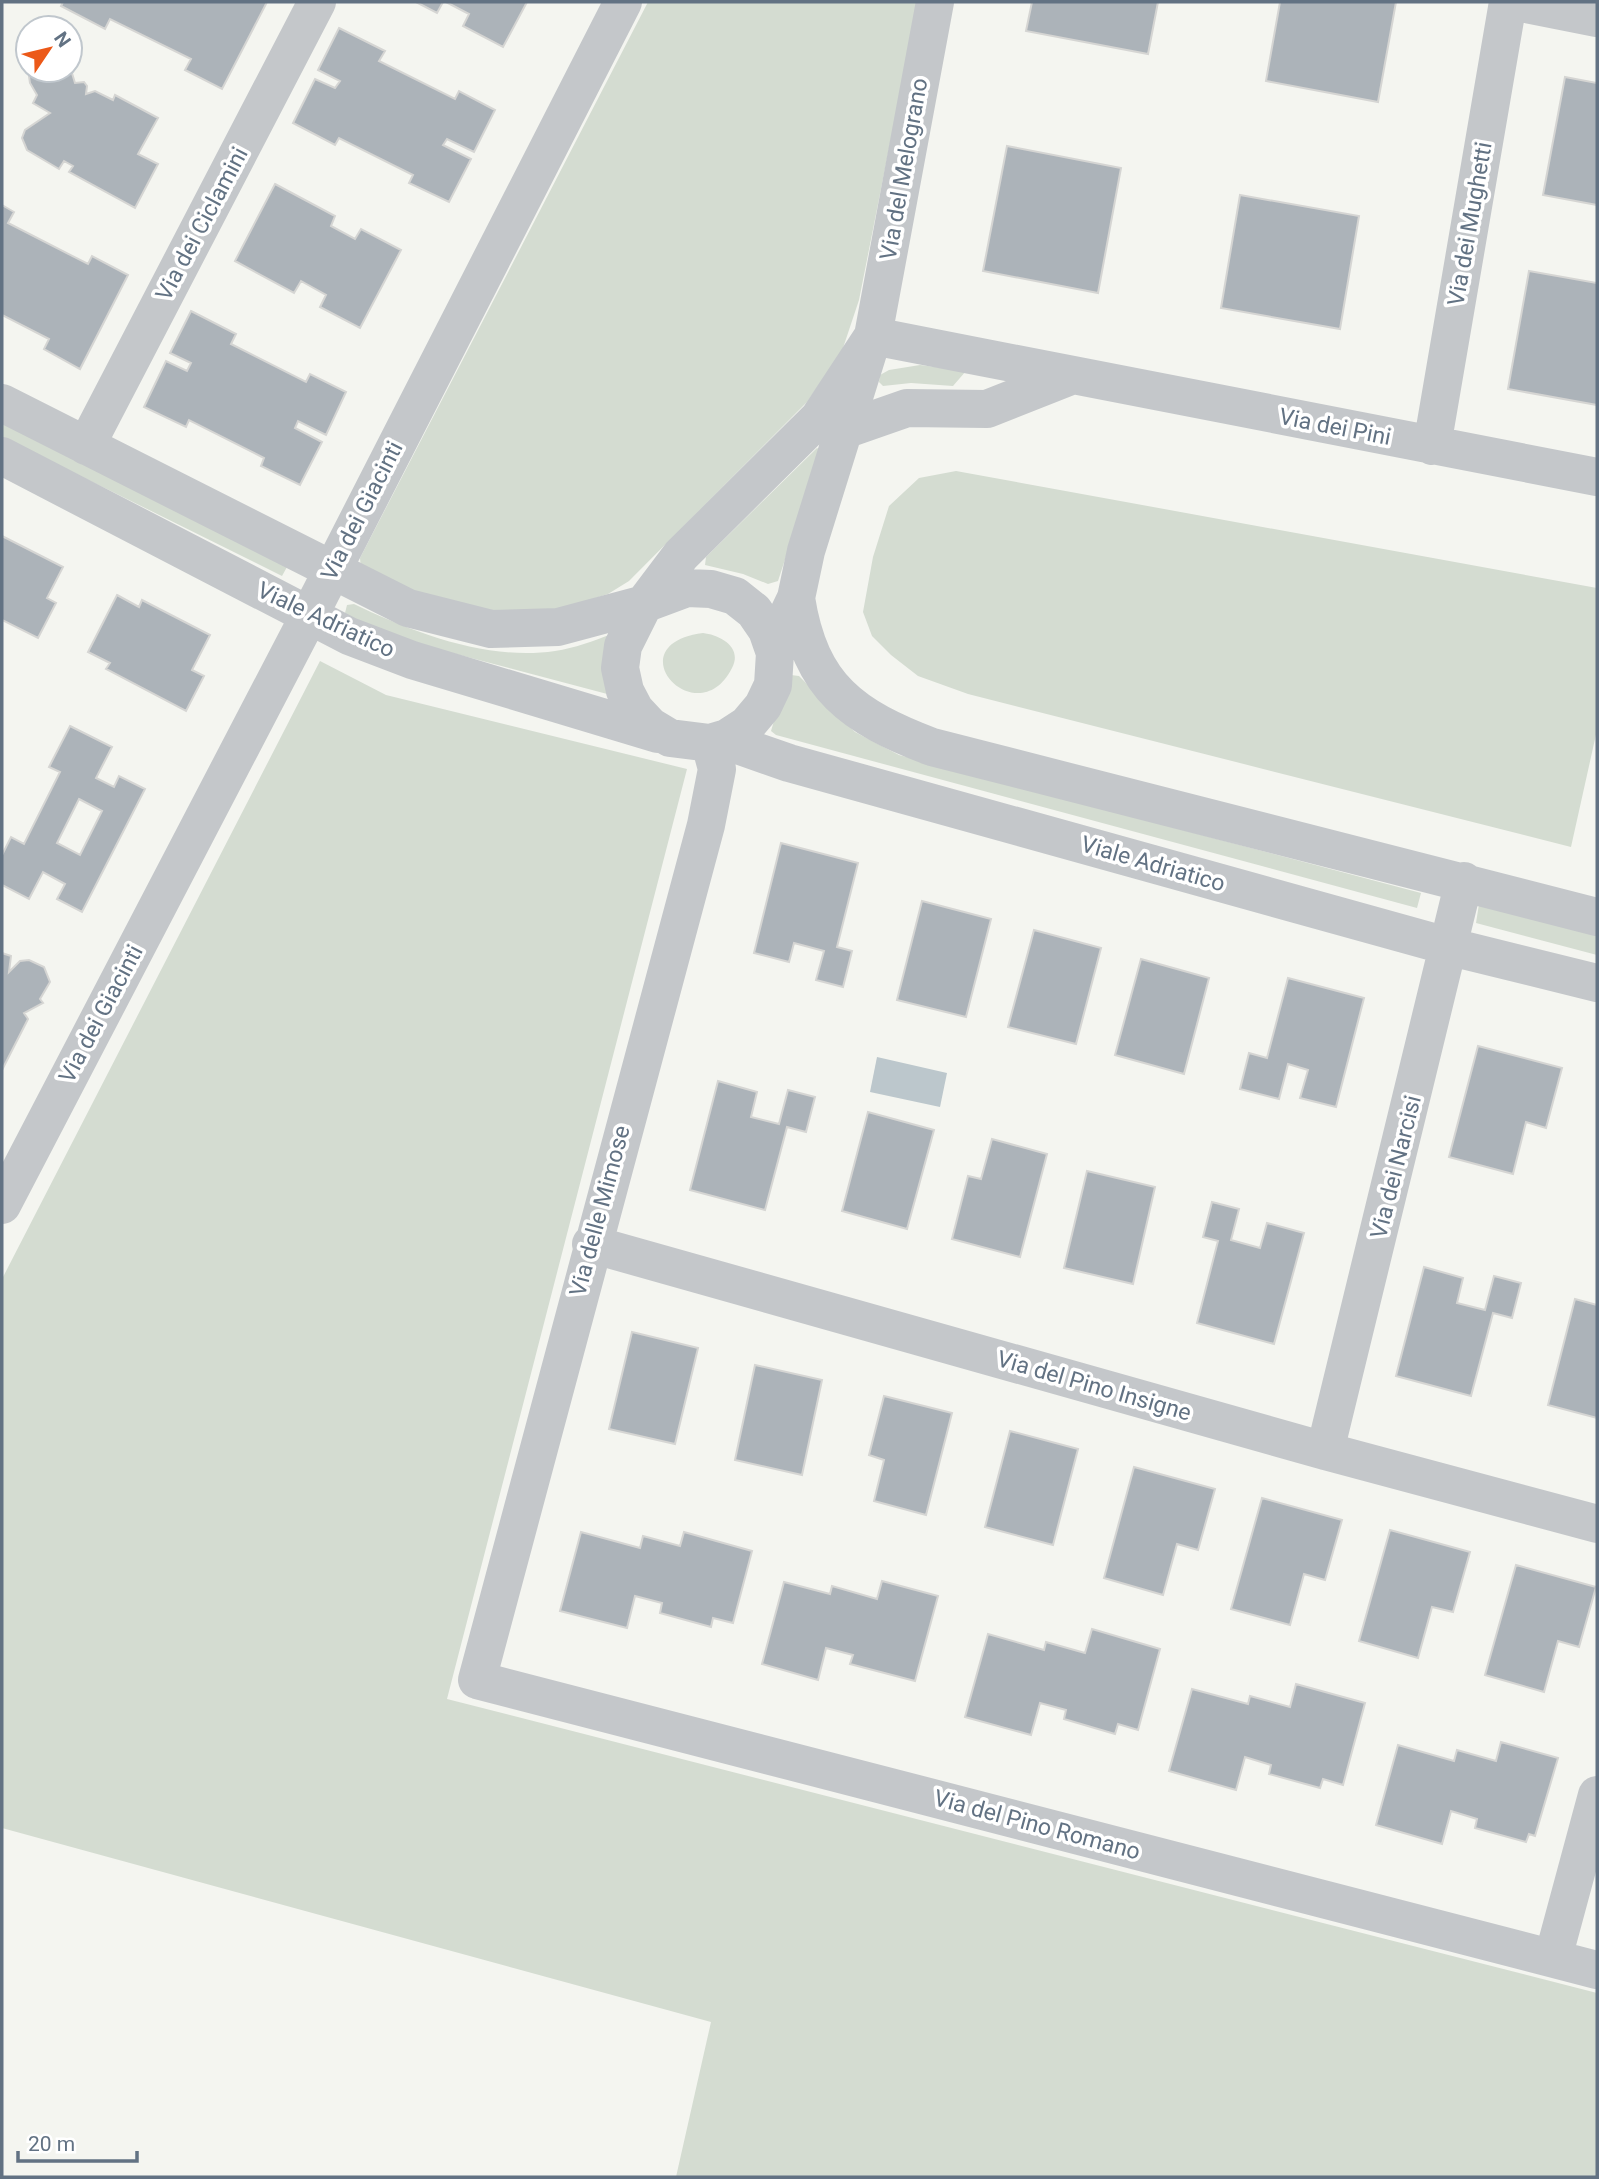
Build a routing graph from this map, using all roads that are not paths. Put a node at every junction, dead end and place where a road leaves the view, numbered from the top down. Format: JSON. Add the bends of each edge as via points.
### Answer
{"nodes":[{"id":1,"x":317,"y":2,"type":"edge"},
{"id":2,"x":623,"y":2,"type":"edge"},
{"id":3,"x":935,"y":2,"type":"edge"},
{"id":4,"x":1508,"y":2,"type":"edge"},
{"id":5,"x":1516,"y":2,"type":"edge"},
{"id":6,"x":1597,"y":18,"type":"edge"},
{"id":7,"x":873,"y":336,"type":"junction"},
{"id":8,"x":1073,"y":375,"type":"junction"},
{"id":9,"x":2,"y":403,"type":"edge"},
{"id":10,"x":844,"y":430,"type":"junction"},
{"id":11,"x":86,"y":446,"type":"junction"},
{"id":12,"x":1432,"y":446,"type":"junction"},
{"id":13,"x":2,"y":456,"type":"edge"},
{"id":14,"x":1597,"y":477,"type":"edge"},
{"id":15,"x":331,"y":570,"type":"junction"},
{"id":16,"x":796,"y":598,"type":"junction"},
{"id":17,"x":644,"y":604,"type":"junction"},
{"id":18,"x":309,"y":616,"type":"junction"},
{"id":19,"x":775,"y":653,"type":"junction"},
{"id":20,"x":670,"y":738,"type":"junction"},
{"id":21,"x":710,"y":743,"type":"junction"},
{"id":22,"x":1464,"y":881,"type":"junction"},
{"id":23,"x":1597,"y":917,"type":"edge"},
{"id":24,"x":1451,"y":947,"type":"junction"},
{"id":25,"x":1597,"y":983,"type":"edge"},
{"id":26,"x":2,"y":1205,"type":"edge"},
{"id":27,"x":591,"y":1244,"type":"junction"},
{"id":28,"x":1325,"y":1451,"type":"junction"},
{"id":29,"x":1597,"y":1524,"type":"edge"},
{"id":30,"x":477,"y":1680,"type":"joint"},
{"id":31,"x":1597,"y":1795,"type":"edge"},
{"id":32,"x":1553,"y":1958,"type":"junction"},
{"id":33,"x":1597,"y":1970,"type":"edge"}],
"edges":[{"from":1,"to":11,"type":"street","name":"Via dei Ciclamini"},
{"from":2,"to":15,"type":"street","name":"Via dei Giacinti"},
{"from":3,"to":7,"type":"street","name":"Via del Melograno"},
{"from":4,"to":12,"type":"street","name":"Via dei Mughetti"},
{"from":5,"to":6,"type":"street"},
{"from":7,"to":8,"type":"street","name":"Via dei Pini"},
{"from":7,"to":10,"type":"street","name":"Via del Melograno"},
{"from":7,"to":17,"type":"street","via":[[819,418],[681,555]]},
{"from":8,"to":10,"type":"street","via":[[987,410],[907,408]]},
{"from":8,"to":12,"type":"street","name":"Via dei Pini"},
{"from":9,"to":11,"type":"street","name":"Viale Adriatico"},
{"from":10,"to":16,"type":"street","name":"Via del Melograno"},
{"from":11,"to":15,"type":"street","name":"Viale Adriatico"},
{"from":12,"to":14,"type":"street","name":"Via dei Pini"},
{"from":13,"to":18,"type":"street","name":"Viale Adriatico"},
{"from":15,"to":17,"type":"street","name":"Viale Adriatico","via":[[408,608],[491,629],[558,627]]},
{"from":15,"to":18,"type":"street","name":"Via dei Giacinti"},
{"from":16,"to":19,"type":"street","name":"Via del Melograno"},
{"from":16,"to":22,"type":"street","via":[[807,646],[823,673],[848,705],[891,732],[932,747]]},
{"from":17,"to":19,"type":"street","via":[[687,588],[734,596],[754,611]]},
{"from":17,"to":20,"type":"street","via":[[622,646],[622,680],[635,710]]},
{"from":18,"to":20,"type":"street","name":"Viale Adriatico","via":[[412,660]]},
{"from":18,"to":26,"type":"street","name":"Via dei Giacinti"},
{"from":19,"to":21,"type":"street","via":[[773,685],[763,706],[747,725]]},
{"from":20,"to":21,"type":"street"},
{"from":21,"to":24,"type":"street","name":"Viale Adriatico","via":[[729,742]]},
{"from":21,"to":27,"type":"street","name":"Via delle Mimose","via":[[717,769],[706,825]]},
{"from":22,"to":23,"type":"street"},
{"from":22,"to":24,"type":"street","name":"Via dei Narcisi"},
{"from":24,"to":25,"type":"street","name":"Viale Adriatico"},
{"from":24,"to":28,"type":"street","name":"Via dei Narcisi"},
{"from":27,"to":28,"type":"street","name":"Via del Pino Insigne"},
{"from":27,"to":30,"type":"street","name":"Via delle Mimose"},
{"from":28,"to":29,"type":"street","name":"Via del Pino Insigne"},
{"from":30,"to":32,"type":"street","name":"Via del Pino Romano"},
{"from":31,"to":32,"type":"street"},
{"from":32,"to":33,"type":"street","name":"Via del Pino Romano"}]}
